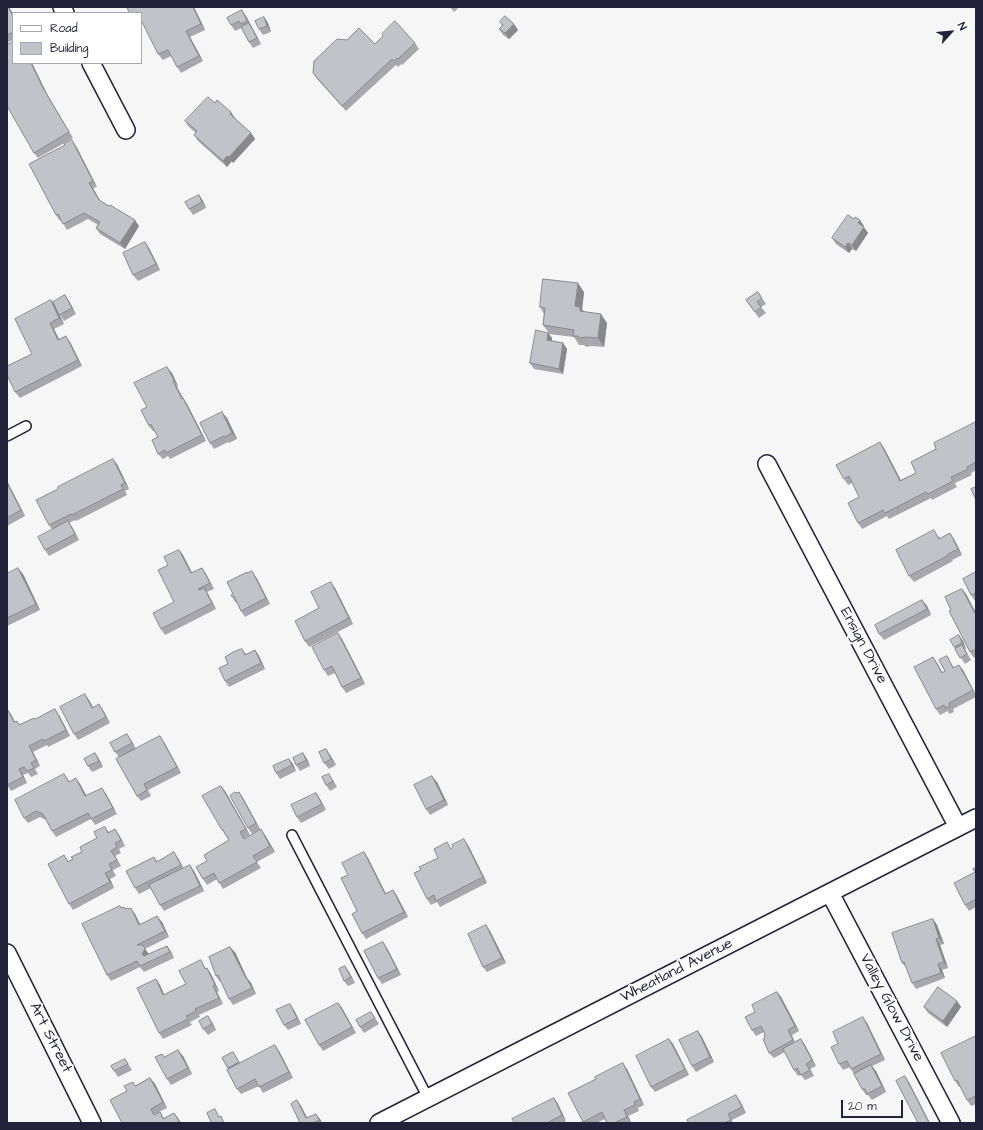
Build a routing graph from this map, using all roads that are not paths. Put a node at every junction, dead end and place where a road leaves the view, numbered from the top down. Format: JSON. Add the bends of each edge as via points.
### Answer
{"nodes":[{"id":1,"x":92,"y":64,"type":"edge"},
{"id":2,"x":126,"y":130,"type":"dead end"},
{"id":3,"x":26,"y":426,"type":"dead end"},
{"id":4,"x":7,"y":436,"type":"edge"},
{"id":5,"x":767,"y":464,"type":"dead end"},
{"id":6,"x":976,"y":818,"type":"edge"},
{"id":7,"x":958,"y":828,"type":"junction"},
{"id":8,"x":292,"y":835,"type":"dead end"},
{"id":9,"x":830,"y":893,"type":"junction"},
{"id":10,"x":7,"y":953,"type":"edge"},
{"id":11,"x":428,"y":1098,"type":"junction"},
{"id":12,"x":92,"y":1123,"type":"edge"},
{"id":13,"x":379,"y":1123,"type":"edge"},
{"id":14,"x":951,"y":1123,"type":"edge"}],
"edges":[{"from":1,"to":2,"type":"street"},
{"from":3,"to":4,"type":"lane"},
{"from":5,"to":7,"type":"street","name":"Ensign Drive"},
{"from":6,"to":7,"type":"street","name":"Wheatland Avenue"},
{"from":7,"to":9,"type":"street","name":"Wheatland Avenue"},
{"from":8,"to":11,"type":"lane"},
{"from":9,"to":11,"type":"street","name":"Wheatland Avenue"},
{"from":9,"to":14,"type":"street","name":"Valley Glow Drive"},
{"from":10,"to":12,"type":"street","name":"Art Street"},
{"from":11,"to":13,"type":"street","name":"Wheatland Avenue"}]}
